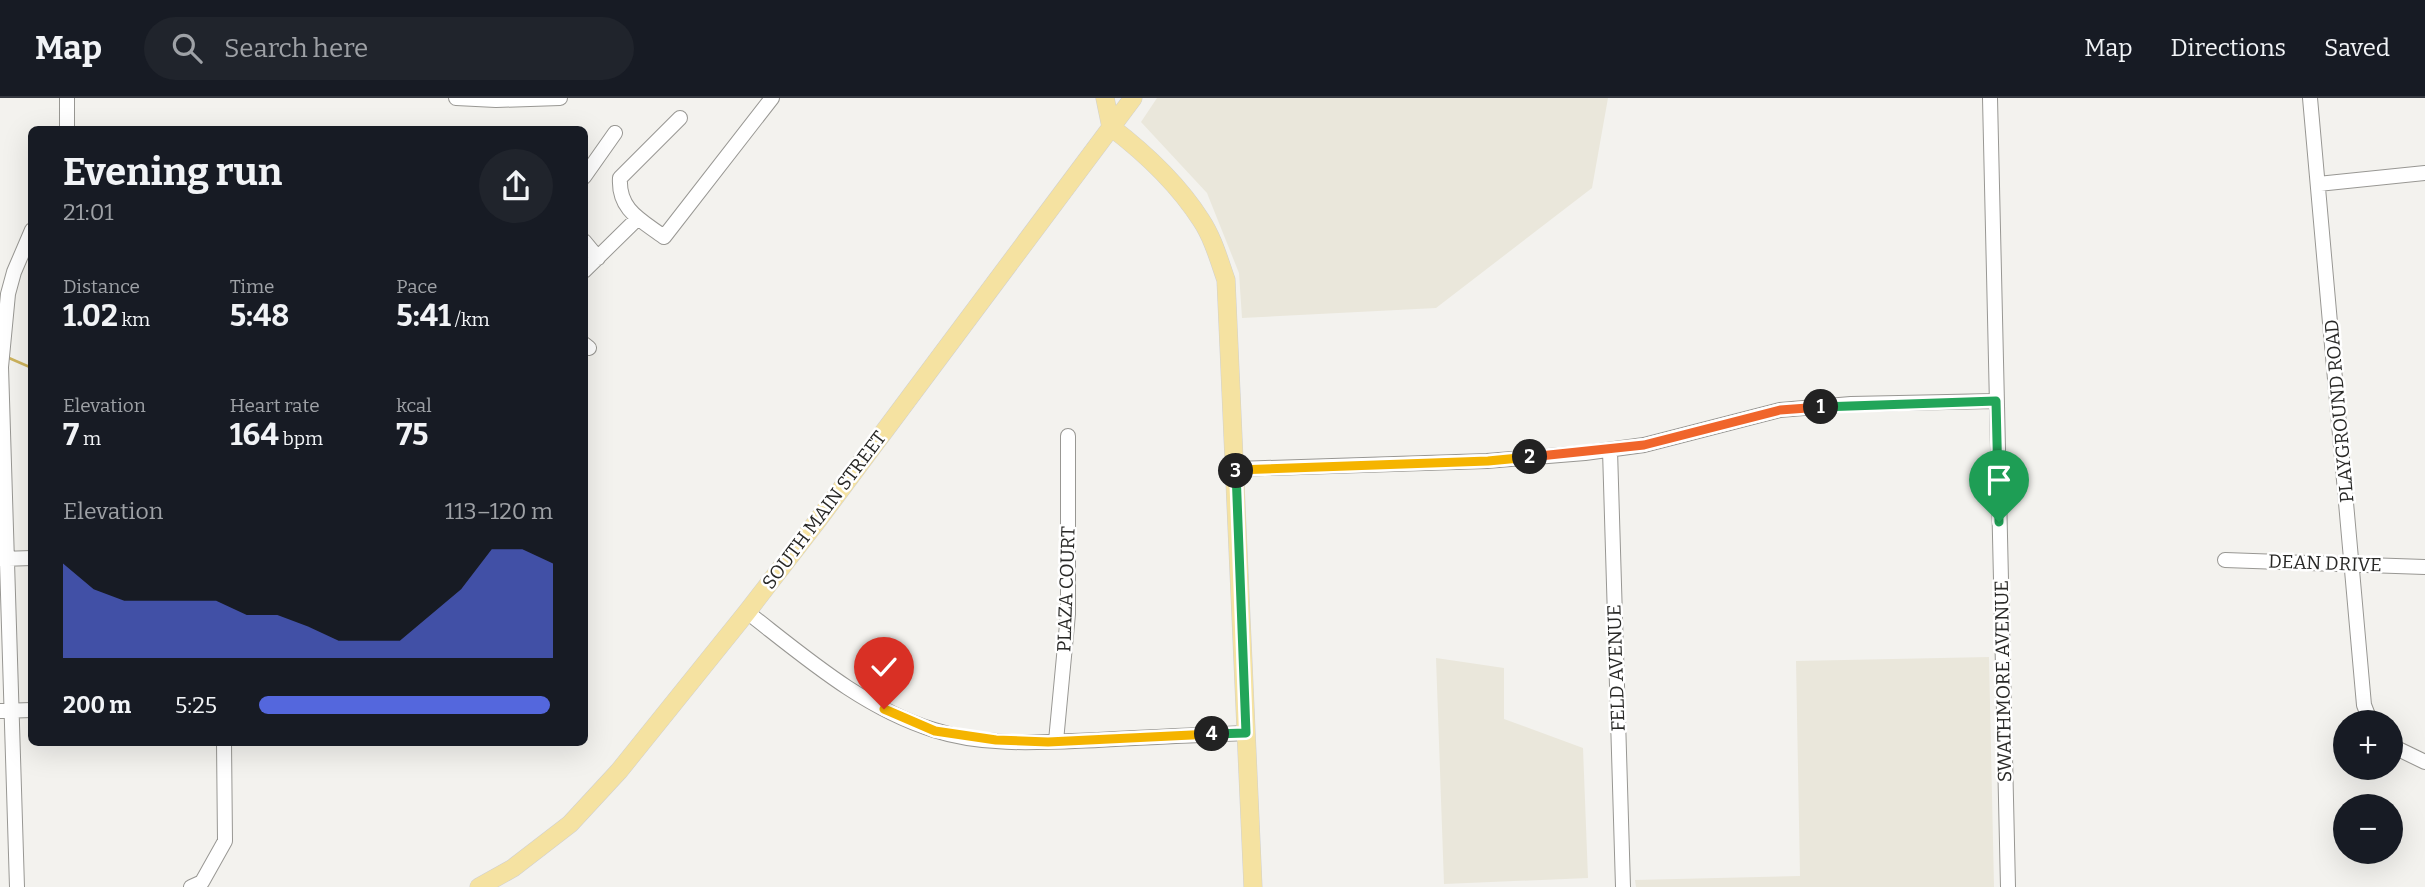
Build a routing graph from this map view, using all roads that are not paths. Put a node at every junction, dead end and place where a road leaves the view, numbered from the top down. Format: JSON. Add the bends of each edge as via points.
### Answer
{"nodes":[{"id":1,"x":67,"y":98,"type":"edge"},
{"id":2,"x":456,"y":98,"type":"edge"},
{"id":3,"x":560,"y":98,"type":"edge"},
{"id":4,"x":772,"y":98,"type":"edge"},
{"id":5,"x":1105,"y":98,"type":"edge"},
{"id":6,"x":1133,"y":98,"type":"edge"},
{"id":7,"x":1990,"y":98,"type":"edge"},
{"id":8,"x":2310,"y":98,"type":"edge"},
{"id":9,"x":680,"y":118,"type":"dead end"},
{"id":10,"x":67,"y":126,"type":"edge"},
{"id":11,"x":1111,"y":127,"type":"junction"},
{"id":12,"x":615,"y":133,"type":"dead end"},
{"id":13,"x":588,"y":171,"type":"edge"},
{"id":14,"x":2425,"y":173,"type":"edge"},
{"id":15,"x":2318,"y":184,"type":"junction"},
{"id":16,"x":638,"y":218,"type":"junction"},
{"id":17,"x":28,"y":239,"type":"edge"},
{"id":18,"x":588,"y":246,"type":"edge"},
{"id":19,"x":598,"y":258,"type":"junction"},
{"id":20,"x":588,"y":267,"type":"edge"},
{"id":21,"x":1996,"y":401,"type":"junction"},
{"id":22,"x":1068,"y":436,"type":"dead end"},
{"id":23,"x":1610,"y":450,"type":"junction"},
{"id":24,"x":1236,"y":470,"type":"junction"},
{"id":25,"x":28,"y":558,"type":"edge"},
{"id":26,"x":4,"y":559,"type":"edge"},
{"id":27,"x":2225,"y":560,"type":"dead end"},
{"id":28,"x":2352,"y":564,"type":"junction"},
{"id":29,"x":2425,"y":567,"type":"edge"},
{"id":30,"x":747,"y":612,"type":"junction"},
{"id":31,"x":28,"y":710,"type":"edge"},
{"id":32,"x":2366,"y":710,"type":"edge"},
{"id":33,"x":6,"y":711,"type":"edge"},
{"id":34,"x":1246,"y":733,"type":"junction"},
{"id":35,"x":1056,"y":741,"type":"junction"},
{"id":36,"x":224,"y":746,"type":"edge"},
{"id":37,"x":2403,"y":751,"type":"edge"},
{"id":38,"x":2425,"y":762,"type":"edge"},
{"id":39,"x":197,"y":884,"type":"edge"},
{"id":40,"x":17,"y":887,"type":"edge"},
{"id":41,"x":479,"y":887,"type":"edge"},
{"id":42,"x":1254,"y":887,"type":"edge"},
{"id":43,"x":1623,"y":887,"type":"edge"},
{"id":44,"x":2008,"y":887,"type":"edge"}],
"edges":[{"from":1,"to":10,"type":"street"},
{"from":2,"to":3,"type":"street"},
{"from":4,"to":16,"type":"street","via":[[664,237]]},
{"from":5,"to":11,"type":"main road"},
{"from":6,"to":11,"type":"main road","name":"SOUTH MAIN STREET"},
{"from":7,"to":21,"type":"street","name":"SWATHMORE AVENUE"},
{"from":8,"to":15,"type":"street","name":"PLAYGROUND ROAD"},
{"from":9,"to":16,"type":"street","via":[[620,178],[622,201]]},
{"from":11,"to":24,"type":"main road","via":[[1155,164],[1184,197],[1216,250],[1228,301]]},
{"from":11,"to":30,"type":"main road","name":"SOUTH MAIN STREET"},
{"from":12,"to":13,"type":"street"},
{"from":14,"to":15,"type":"street"},
{"from":15,"to":28,"type":"street","name":"PLAYGROUND ROAD"},
{"from":16,"to":19,"type":"street"},
{"from":17,"to":26,"type":"street","via":[[8,294],[2,354]]},
{"from":18,"to":19,"type":"street"},
{"from":19,"to":20,"type":"street"},
{"from":21,"to":23,"type":"street","via":[[1780,410]]},
{"from":21,"to":44,"type":"street","name":"SWATHMORE AVENUE"},
{"from":22,"to":35,"type":"street","name":"PLAZA COURT","via":[[1068,614]]},
{"from":23,"to":24,"type":"street","via":[[1488,461]]},
{"from":23,"to":43,"type":"street","name":"FELD AVENUE"},
{"from":24,"to":34,"type":"main road"},
{"from":25,"to":26,"type":"street"},
{"from":26,"to":33,"type":"street"},
{"from":27,"to":28,"type":"street","name":"DEAN DRIVE"},
{"from":28,"to":29,"type":"street","name":"DEAN DRIVE"},
{"from":28,"to":32,"type":"street","name":"PLAYGROUND ROAD"},
{"from":30,"to":35,"type":"street","via":[[847,688],[935,731],[996,740]]},
{"from":30,"to":41,"type":"main road","name":"SOUTH MAIN STREET","via":[[595,800],[538,850]]},
{"from":31,"to":33,"type":"street"},
{"from":33,"to":40,"type":"street"},
{"from":34,"to":35,"type":"street"},
{"from":34,"to":42,"type":"main road"},
{"from":36,"to":39,"type":"street","via":[[225,841]]},
{"from":37,"to":38,"type":"street"}]}
